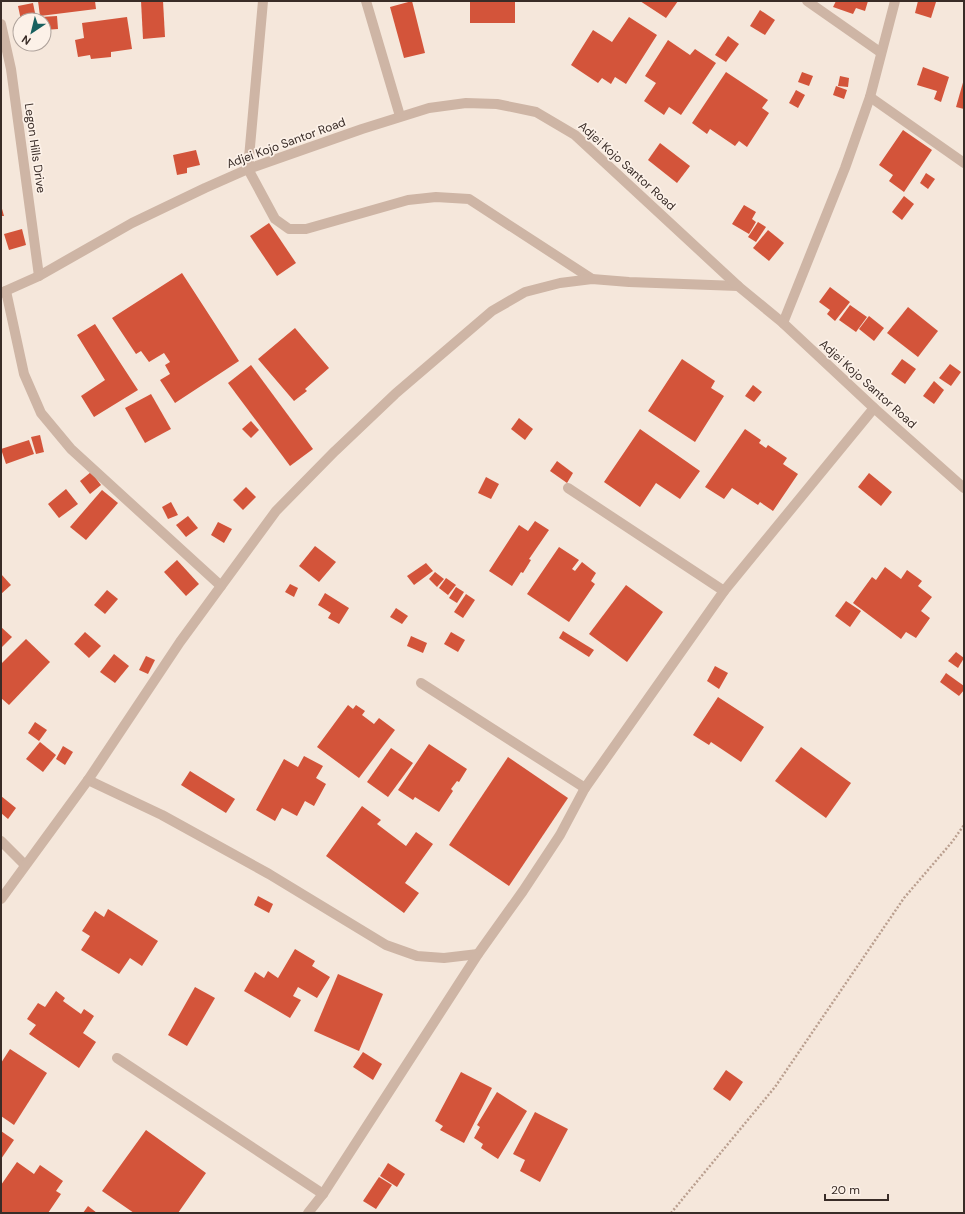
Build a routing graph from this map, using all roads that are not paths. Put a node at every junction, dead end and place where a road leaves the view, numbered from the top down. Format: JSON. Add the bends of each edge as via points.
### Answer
{"nodes":[{"id":1,"x":263,"y":1,"type":"edge"},
{"id":2,"x":366,"y":1,"type":"edge"},
{"id":3,"x":807,"y":1,"type":"edge"},
{"id":4,"x":895,"y":1,"type":"edge"},
{"id":5,"x":1,"y":24,"type":"edge"},
{"id":6,"x":880,"y":52,"type":"junction"},
{"id":7,"x":870,"y":97,"type":"junction"},
{"id":8,"x":400,"y":116,"type":"junction"},
{"id":9,"x":964,"y":163,"type":"edge"},
{"id":10,"x":248,"y":169,"type":"junction"},
{"id":11,"x":39,"y":276,"type":"junction"},
{"id":12,"x":592,"y":279,"type":"junction"},
{"id":13,"x":738,"y":286,"type":"junction"},
{"id":14,"x":3,"y":292,"type":"edge"},
{"id":15,"x":783,"y":324,"type":"junction"},
{"id":16,"x":874,"y":408,"type":"junction"},
{"id":17,"x":568,"y":488,"type":"dead end"},
{"id":18,"x":964,"y":488,"type":"edge"},
{"id":19,"x":221,"y":586,"type":"junction"},
{"id":20,"x":724,"y":591,"type":"junction"},
{"id":21,"x":421,"y":683,"type":"dead end"},
{"id":22,"x":88,"y":780,"type":"junction"},
{"id":23,"x":585,"y":788,"type":"junction"},
{"id":24,"x":1,"y":841,"type":"edge"},
{"id":25,"x":25,"y":865,"type":"junction"},
{"id":26,"x":1,"y":899,"type":"edge"},
{"id":27,"x":478,"y":954,"type":"junction"},
{"id":28,"x":117,"y":1058,"type":"dead end"},
{"id":29,"x":323,"y":1194,"type":"junction"},
{"id":30,"x":308,"y":1213,"type":"edge"}],
"edges":[{"from":1,"to":10,"type":"street"},
{"from":2,"to":8,"type":"street"},
{"from":3,"to":6,"type":"street"},
{"from":4,"to":6,"type":"street"},
{"from":5,"to":11,"type":"street","name":"Legon Hills Drive","via":[[10,69]]},
{"from":6,"to":7,"type":"street"},
{"from":7,"to":9,"type":"street"},
{"from":7,"to":15,"type":"street","via":[[845,168]]},
{"from":8,"to":10,"type":"street","name":"Adjei Kojo Santor Road"},
{"from":8,"to":13,"type":"street","name":"Adjei Kojo Santor Road","via":[[429,108],[466,103],[497,104],[536,112],[575,135]]},
{"from":10,"to":11,"type":"street","name":"Adjei Kojo Santor Road","via":[[132,223]]},
{"from":10,"to":12,"type":"street","via":[[275,219],[289,229],[306,229],[408,200],[436,197],[469,199]]},
{"from":11,"to":14,"type":"street","name":"Adjei Kojo Santor Road"},
{"from":12,"to":13,"type":"street"},
{"from":12,"to":19,"type":"street","via":[[560,283],[525,292],[492,311],[395,394],[335,451],[276,511]]},
{"from":13,"to":15,"type":"street","name":"Adjei Kojo Santor Road"},
{"from":14,"to":19,"type":"street","via":[[24,374],[41,413],[71,449]]},
{"from":15,"to":16,"type":"street","name":"Adjei Kojo Santor Road"},
{"from":16,"to":18,"type":"street","name":"Adjei Kojo Santor Road"},
{"from":16,"to":20,"type":"street"},
{"from":17,"to":20,"type":"street"},
{"from":19,"to":22,"type":"street","via":[[180,642]]},
{"from":20,"to":23,"type":"street"},
{"from":21,"to":23,"type":"street"},
{"from":22,"to":25,"type":"street"},
{"from":22,"to":27,"type":"street","via":[[162,815],[262,870],[386,945],[417,956],[444,958]]},
{"from":23,"to":27,"type":"street","via":[[552,848]]},
{"from":24,"to":25,"type":"street"},
{"from":25,"to":26,"type":"street"},
{"from":27,"to":29,"type":"street"},
{"from":28,"to":29,"type":"street"},
{"from":29,"to":30,"type":"street"}]}
